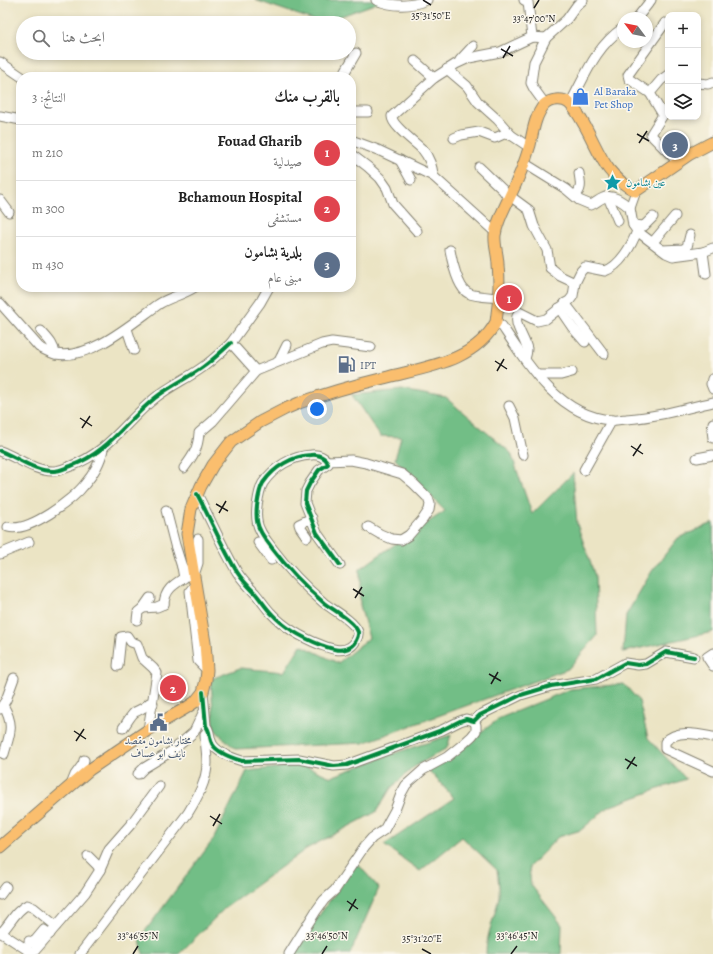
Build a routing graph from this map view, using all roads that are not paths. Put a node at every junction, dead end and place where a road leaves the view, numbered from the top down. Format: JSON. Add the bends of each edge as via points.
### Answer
{"nodes":[{"id":1,"x":376,"y":0,"type":"edge"},
{"id":2,"x":427,"y":0,"type":"edge"},
{"id":3,"x":524,"y":0,"type":"edge"},
{"id":4,"x":583,"y":0,"type":"edge"},
{"id":5,"x":651,"y":0,"type":"edge"},
{"id":6,"x":642,"y":12,"type":"edge"},
{"id":7,"x":665,"y":23,"type":"dead end"},
{"id":8,"x":617,"y":32,"type":"edge"},
{"id":9,"x":532,"y":37,"type":"junction"},
{"id":10,"x":546,"y":38,"type":"junction"},
{"id":11,"x":473,"y":46,"type":"dead end"},
{"id":12,"x":352,"y":60,"type":"edge"},
{"id":13,"x":415,"y":61,"type":"dead end"},
{"id":14,"x":0,"y":62,"type":"edge"},
{"id":15,"x":456,"y":64,"type":"junction"},
{"id":16,"x":448,"y":69,"type":"junction"},
{"id":17,"x":345,"y":72,"type":"edge"},
{"id":18,"x":16,"y":73,"type":"edge"},
{"id":19,"x":665,"y":77,"type":"edge"},
{"id":20,"x":434,"y":78,"type":"junction"},
{"id":21,"x":713,"y":82,"type":"edge"},
{"id":22,"x":701,"y":83,"type":"edge"},
{"id":23,"x":650,"y":93,"type":"junction"},
{"id":24,"x":545,"y":104,"type":"junction"},
{"id":25,"x":570,"y":104,"type":"junction"},
{"id":26,"x":356,"y":112,"type":"edge"},
{"id":27,"x":368,"y":112,"type":"dead end"},
{"id":28,"x":0,"y":116,"type":"edge"},
{"id":29,"x":16,"y":119,"type":"edge"},
{"id":30,"x":511,"y":135,"type":"junction"},
{"id":31,"x":454,"y":138,"type":"dead end"},
{"id":32,"x":713,"y":142,"type":"edge"},
{"id":33,"x":356,"y":144,"type":"edge"},
{"id":34,"x":529,"y":147,"type":"junction"},
{"id":35,"x":356,"y":158,"type":"edge"},
{"id":36,"x":400,"y":160,"type":"junction"},
{"id":37,"x":524,"y":162,"type":"junction"},
{"id":38,"x":678,"y":162,"type":"junction"},
{"id":39,"x":479,"y":167,"type":"dead end"},
{"id":40,"x":579,"y":173,"type":"dead end"},
{"id":41,"x":433,"y":176,"type":"junction"},
{"id":42,"x":411,"y":180,"type":"dead end"},
{"id":43,"x":636,"y":190,"type":"junction"},
{"id":44,"x":575,"y":195,"type":"junction"},
{"id":45,"x":608,"y":196,"type":"junction"},
{"id":46,"x":510,"y":197,"type":"junction"},
{"id":47,"x":0,"y":200,"type":"edge"},
{"id":48,"x":630,"y":208,"type":"junction"},
{"id":49,"x":9,"y":212,"type":"dead end"},
{"id":50,"x":675,"y":216,"type":"dead end"},
{"id":51,"x":653,"y":217,"type":"dead end"},
{"id":52,"x":618,"y":221,"type":"dead end"},
{"id":53,"x":635,"y":228,"type":"junction"},
{"id":54,"x":417,"y":231,"type":"dead end"},
{"id":55,"x":496,"y":233,"type":"junction"},
{"id":56,"x":690,"y":235,"type":"dead end"},
{"id":57,"x":652,"y":242,"type":"junction"},
{"id":58,"x":713,"y":248,"type":"edge"},
{"id":59,"x":450,"y":250,"type":"dead end"},
{"id":60,"x":663,"y":250,"type":"junction"},
{"id":61,"x":703,"y":252,"type":"junction"},
{"id":62,"x":706,"y":274,"type":"dead end"},
{"id":63,"x":575,"y":283,"type":"junction"},
{"id":64,"x":186,"y":292,"type":"edge"},
{"id":65,"x":266,"y":292,"type":"edge"},
{"id":66,"x":500,"y":298,"type":"junction"},
{"id":67,"x":0,"y":302,"type":"edge"},
{"id":68,"x":562,"y":306,"type":"junction"},
{"id":69,"x":496,"y":322,"type":"junction"},
{"id":70,"x":127,"y":329,"type":"junction"},
{"id":71,"x":41,"y":331,"type":"dead end"},
{"id":72,"x":585,"y":342,"type":"dead end"},
{"id":73,"x":231,"y":343,"type":"junction"},
{"id":74,"x":287,"y":345,"type":"dead end"},
{"id":75,"x":371,"y":346,"type":"dead end"},
{"id":76,"x":134,"y":350,"type":"dead end"},
{"id":77,"x":55,"y":354,"type":"junction"},
{"id":78,"x":604,"y":354,"type":"dead end"},
{"id":79,"x":525,"y":359,"type":"junction"},
{"id":80,"x":279,"y":361,"type":"junction"},
{"id":81,"x":256,"y":370,"type":"junction"},
{"id":82,"x":572,"y":372,"type":"dead end"},
{"id":83,"x":537,"y":375,"type":"junction"},
{"id":84,"x":712,"y":379,"type":"dead end"},
{"id":85,"x":713,"y":390,"type":"edge"},
{"id":86,"x":713,"y":402,"type":"edge"},
{"id":87,"x":509,"y":406,"type":"dead end"},
{"id":88,"x":612,"y":420,"type":"junction"},
{"id":89,"x":713,"y":423,"type":"edge"},
{"id":90,"x":713,"y":438,"type":"edge"},
{"id":91,"x":103,"y":449,"type":"junction"},
{"id":92,"x":0,"y":451,"type":"edge"},
{"id":93,"x":304,"y":455,"type":"junction"},
{"id":94,"x":523,"y":455,"type":"dead end"},
{"id":95,"x":713,"y":455,"type":"edge"},
{"id":96,"x":697,"y":458,"type":"dead end"},
{"id":97,"x":327,"y":461,"type":"junction"},
{"id":98,"x":184,"y":468,"type":"dead end"},
{"id":99,"x":285,"y":470,"type":"dead end"},
{"id":100,"x":584,"y":470,"type":"dead end"},
{"id":101,"x":251,"y":484,"type":"dead end"},
{"id":102,"x":263,"y":484,"type":"junction"},
{"id":103,"x":197,"y":494,"type":"junction"},
{"id":104,"x":166,"y":510,"type":"dead end"},
{"id":105,"x":312,"y":518,"type":"junction"},
{"id":106,"x":8,"y":527,"type":"dead end"},
{"id":107,"x":368,"y":527,"type":"dead end"},
{"id":108,"x":307,"y":537,"type":"dead end"},
{"id":109,"x":198,"y":539,"type":"dead end"},
{"id":110,"x":29,"y":542,"type":"dead end"},
{"id":111,"x":258,"y":542,"type":"dead end"},
{"id":112,"x":0,"y":554,"type":"edge"},
{"id":113,"x":271,"y":560,"type":"junction"},
{"id":114,"x":340,"y":565,"type":"dead end"},
{"id":115,"x":182,"y":567,"type":"junction"},
{"id":116,"x":194,"y":580,"type":"junction"},
{"id":117,"x":164,"y":604,"type":"junction"},
{"id":118,"x":143,"y":608,"type":"junction"},
{"id":119,"x":137,"y":620,"type":"dead end"},
{"id":120,"x":713,"y":653,"type":"edge"},
{"id":121,"x":694,"y":657,"type":"dead end"},
{"id":122,"x":118,"y":666,"type":"dead end"},
{"id":123,"x":713,"y":666,"type":"edge"},
{"id":124,"x":14,"y":678,"type":"dead end"},
{"id":125,"x":203,"y":692,"type":"junction"},
{"id":126,"x":153,"y":704,"type":"junction"},
{"id":127,"x":2,"y":707,"type":"edge"},
{"id":128,"x":204,"y":712,"type":"junction"},
{"id":129,"x":474,"y":721,"type":"junction"},
{"id":130,"x":206,"y":726,"type":"junction"},
{"id":131,"x":123,"y":728,"type":"dead end"},
{"id":132,"x":148,"y":730,"type":"junction"},
{"id":133,"x":713,"y":737,"type":"edge"},
{"id":134,"x":4,"y":754,"type":"dead end"},
{"id":135,"x":84,"y":760,"type":"dead end"},
{"id":136,"x":713,"y":771,"type":"edge"},
{"id":137,"x":138,"y":774,"type":"dead end"},
{"id":138,"x":71,"y":785,"type":"junction"},
{"id":139,"x":159,"y":786,"type":"dead end"},
{"id":140,"x":0,"y":847,"type":"edge"},
{"id":141,"x":88,"y":856,"type":"dead end"},
{"id":142,"x":100,"y":870,"type":"junction"},
{"id":143,"x":56,"y":926,"type":"junction"},
{"id":144,"x":1,"y":932,"type":"edge"},
{"id":145,"x":50,"y":934,"type":"junction"},
{"id":146,"x":29,"y":941,"type":"dead end"},
{"id":147,"x":32,"y":954,"type":"edge"},
{"id":148,"x":80,"y":954,"type":"edge"},
{"id":149,"x":289,"y":954,"type":"edge"}],
"edges":[{"from":1,"to":2,"type":"street","via":[[398,6]]},
{"from":3,"to":9,"type":"street","via":[[528,2]]},
{"from":4,"to":10,"type":"street"},
{"from":5,"to":6,"type":"street"},
{"from":7,"to":23,"type":"street","via":[[628,75],[629,79]]},
{"from":8,"to":25,"type":"street","via":[[600,49]]},
{"from":9,"to":10,"type":"street"},
{"from":9,"to":15,"type":"street","via":[[500,52],[469,58]]},
{"from":10,"to":24,"type":"street","via":[[534,62],[531,76],[531,83]]},
{"from":11,"to":15,"type":"street"},
{"from":12,"to":17,"type":"street"},
{"from":13,"to":20,"type":"street"},
{"from":14,"to":18,"type":"street"},
{"from":15,"to":16,"type":"street"},
{"from":16,"to":20,"type":"street"},
{"from":16,"to":30,"type":"street","via":[[467,86],[478,102]]},
{"from":19,"to":23,"type":"street"},
{"from":20,"to":41,"type":"street","via":[[391,117],[423,150]]},
{"from":21,"to":22,"type":"street"},
{"from":23,"to":38,"type":"street","via":[[663,115],[651,134]]},
{"from":24,"to":25,"type":"main road","via":[[553,100]]},
{"from":24,"to":34,"type":"main road","via":[[534,125]]},
{"from":25,"to":43,"type":"main road","via":[[581,118],[609,169],[617,179]]},
{"from":26,"to":27,"type":"street"},
{"from":28,"to":29,"type":"street"},
{"from":30,"to":31,"type":"street","via":[[504,134],[495,138],[479,132]]},
{"from":30,"to":34,"type":"street"},
{"from":32,"to":38,"type":"main road"},
{"from":33,"to":36,"type":"street"},
{"from":34,"to":37,"type":"main road"},
{"from":35,"to":54,"type":"street","via":[[380,178],[394,204]]},
{"from":36,"to":41,"type":"street"},
{"from":36,"to":42,"type":"street"},
{"from":37,"to":44,"type":"street"},
{"from":37,"to":46,"type":"main road"},
{"from":38,"to":43,"type":"main road"},
{"from":39,"to":46,"type":"street"},
{"from":40,"to":44,"type":"street","via":[[580,187]]},
{"from":41,"to":55,"type":"street"},
{"from":43,"to":48,"type":"street"},
{"from":44,"to":45,"type":"street","via":[[579,200],[591,205]]},
{"from":45,"to":48,"type":"street"},
{"from":45,"to":52,"type":"street"},
{"from":46,"to":55,"type":"main road","via":[[501,213]]},
{"from":46,"to":63,"type":"street","via":[[530,210],[537,232],[547,250],[550,268]]},
{"from":47,"to":49,"type":"street"},
{"from":48,"to":53,"type":"street"},
{"from":50,"to":57,"type":"street"},
{"from":51,"to":53,"type":"street","via":[[644,226]]},
{"from":53,"to":57,"type":"street"},
{"from":53,"to":63,"type":"street","via":[[629,249],[612,267],[605,271],[585,267]]},
{"from":55,"to":66,"type":"main road"},
{"from":56,"to":60,"type":"street","via":[[687,247]]},
{"from":57,"to":60,"type":"street"},
{"from":58,"to":61,"type":"street"},
{"from":59,"to":66,"type":"street","via":[[454,270],[465,291]]},
{"from":60,"to":61,"type":"street","via":[[673,256]]},
{"from":61,"to":62,"type":"street"},
{"from":63,"to":68,"type":"street","via":[[573,296]]},
{"from":64,"to":70,"type":"street","via":[[159,304]]},
{"from":65,"to":73,"type":"street"},
{"from":66,"to":69,"type":"main road"},
{"from":67,"to":77,"type":"street","via":[[39,347]]},
{"from":68,"to":72,"type":"street","via":[[572,327]]},
{"from":68,"to":78,"type":"street"},
{"from":68,"to":79,"type":"street","via":[[542,321],[519,312],[517,321],[527,351]]},
{"from":69,"to":79,"type":"street","via":[[502,326]]},
{"from":69,"to":103,"type":"main road","via":[[482,341],[455,358],[315,397],[260,422],[231,442],[221,453]]},
{"from":70,"to":76,"type":"street"},
{"from":70,"to":77,"type":"street","via":[[88,349]]},
{"from":71,"to":77,"type":"street","via":[[53,344]]},
{"from":73,"to":81,"type":"street"},
{"from":73,"to":91,"type":"street","via":[[204,367],[156,397],[139,411]]},
{"from":74,"to":80,"type":"street"},
{"from":75,"to":80,"type":"street","via":[[332,342]]},
{"from":79,"to":83,"type":"street"},
{"from":80,"to":81,"type":"street"},
{"from":81,"to":98,"type":"street","via":[[213,421],[199,433],[198,446]]},
{"from":82,"to":83,"type":"street","via":[[561,375]]},
{"from":83,"to":88,"type":"street","via":[[566,403],[590,415]]},
{"from":84,"to":85,"type":"street"},
{"from":86,"to":88,"type":"street","via":[[667,414]]},
{"from":87,"to":94,"type":"street","via":[[515,418]]},
{"from":88,"to":100,"type":"street"},
{"from":89,"to":90,"type":"street"},
{"from":91,"to":92,"type":"street","via":[[83,462],[52,471],[36,467]]},
{"from":91,"to":106,"type":"street","via":[[102,456],[85,484],[67,501],[27,525]]},
{"from":93,"to":97,"type":"street","via":[[320,456]]},
{"from":93,"to":99,"type":"street"},
{"from":93,"to":102,"type":"street","via":[[286,462]]},
{"from":95,"to":96,"type":"street"},
{"from":97,"to":105,"type":"street","via":[[328,464],[315,474],[301,496]]},
{"from":97,"to":107,"type":"street","via":[[351,460],[402,474],[428,498],[430,504],[426,515],[409,535],[401,540],[392,539]]},
{"from":101,"to":102,"type":"street","via":[[256,488]]},
{"from":102,"to":113,"type":"street","via":[[259,492],[257,522]]},
{"from":103,"to":113,"type":"street","via":[[238,574],[272,614],[312,642],[338,650],[350,647],[358,634],[354,627],[323,603],[302,582]]},
{"from":103,"to":116,"type":"main road","via":[[187,534]]},
{"from":104,"to":115,"type":"street"},
{"from":105,"to":108,"type":"street","via":[[300,524]]},
{"from":105,"to":114,"type":"street","via":[[317,533]]},
{"from":109,"to":116,"type":"street","via":[[198,563]]},
{"from":110,"to":112,"type":"street"},
{"from":111,"to":113,"type":"street"},
{"from":115,"to":116,"type":"street"},
{"from":115,"to":117,"type":"street","via":[[184,578],[171,586]]},
{"from":116,"to":125,"type":"main road","via":[[205,643],[207,670]]},
{"from":117,"to":118,"type":"street"},
{"from":117,"to":118,"type":"street","via":[[146,597]]},
{"from":118,"to":119,"type":"street","via":[[138,612]]},
{"from":120,"to":123,"type":"street","via":[[707,657]]},
{"from":121,"to":129,"type":"street","via":[[666,652],[646,664],[625,663],[596,679],[552,686],[521,695],[480,715]]},
{"from":122,"to":126,"type":"street","via":[[122,637],[127,636],[131,642],[137,644],[142,658],[157,674]]},
{"from":124,"to":127,"type":"street"},
{"from":125,"to":128,"type":"street"},
{"from":125,"to":132,"type":"main road","via":[[195,702]]},
{"from":126,"to":131,"type":"street","via":[[149,703],[136,712]]},
{"from":126,"to":132,"type":"street"},
{"from":127,"to":134,"type":"street","via":[[8,714],[11,729]]},
{"from":128,"to":130,"type":"street"},
{"from":128,"to":137,"type":"street","via":[[190,736]]},
{"from":129,"to":130,"type":"street","via":[[460,721],[359,762],[340,766],[299,759],[242,761],[215,748]]},
{"from":129,"to":149,"type":"street","via":[[476,731],[472,736],[406,785],[384,830],[364,847],[335,890],[316,911]]},
{"from":130,"to":148,"type":"street","via":[[207,763],[200,791],[188,813]]},
{"from":132,"to":138,"type":"main road"},
{"from":133,"to":136,"type":"street","via":[[687,733],[668,738],[665,748]]},
{"from":135,"to":138,"type":"street"},
{"from":138,"to":140,"type":"main road"},
{"from":139,"to":142,"type":"street","via":[[109,850]]},
{"from":141,"to":142,"type":"street"},
{"from":142,"to":143,"type":"street","via":[[85,893]]},
{"from":143,"to":144,"type":"street","via":[[34,908],[26,905]]},
{"from":143,"to":145,"type":"street"},
{"from":144,"to":147,"type":"street"},
{"from":145,"to":146,"type":"street","via":[[44,930],[34,942]]},
{"from":145,"to":147,"type":"street"}]}
